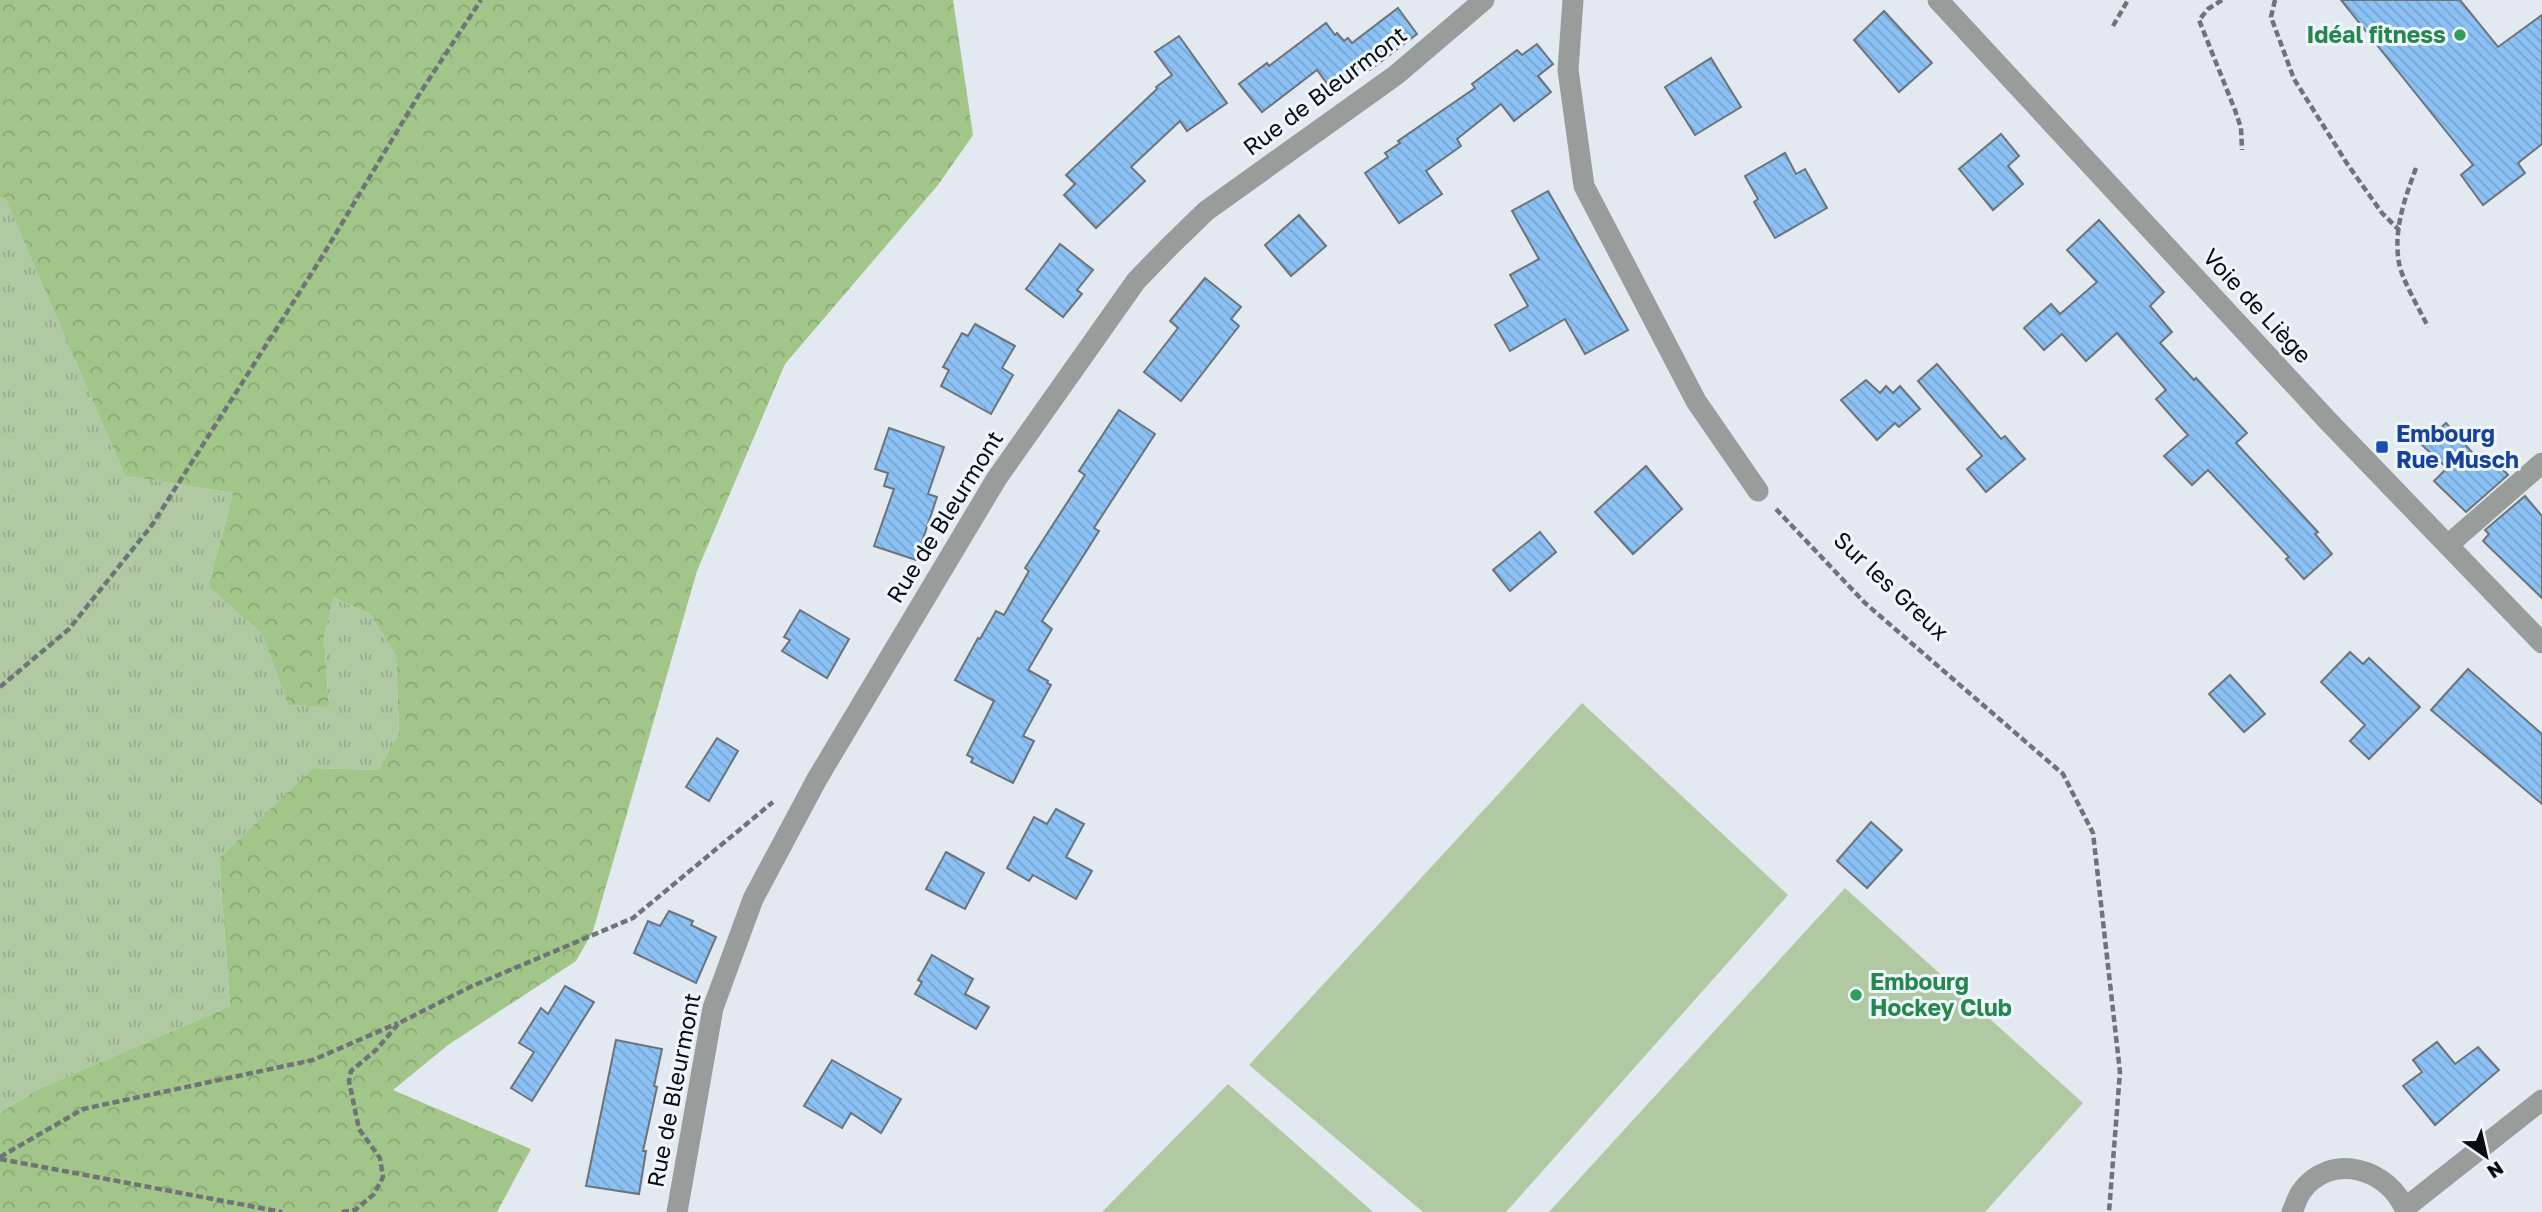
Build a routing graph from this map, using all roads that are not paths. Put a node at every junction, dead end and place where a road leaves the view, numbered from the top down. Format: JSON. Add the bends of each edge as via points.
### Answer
{"nodes":[{"id":1,"x":1484,"y":0,"type":"edge"},
{"id":2,"x":1573,"y":0,"type":"edge"},
{"id":3,"x":1938,"y":0,"type":"edge"},
{"id":4,"x":2542,"y":463,"type":"edge"},
{"id":5,"x":1758,"y":491,"type":"road end"},
{"id":6,"x":2448,"y":545,"type":"junction"},
{"id":7,"x":2542,"y":643,"type":"edge"},
{"id":8,"x":2542,"y":1100,"type":"edge"},
{"id":9,"x":2405,"y":1210,"type":"edge"},
{"id":10,"x":677,"y":1212,"type":"edge"},
{"id":11,"x":2292,"y":1212,"type":"edge"}],
"edges":[{"from":1,"to":10,"type":"street","name":"Rue de Bleurmont","via":[[1396,75],[1206,211],[1169,247],[1136,281],[997,478],[817,779],[753,899],[713,1008]]},
{"from":2,"to":5,"type":"street","via":[[1568,70],[1584,186],[1696,401]]},
{"from":3,"to":6,"type":"street","name":"Voie de Liège"},
{"from":4,"to":6,"type":"street"},
{"from":6,"to":7,"type":"street","name":"Voie de Liège"},
{"from":8,"to":9,"type":"street"},
{"from":9,"to":11,"type":"street","via":[[2385,1181],[2352,1168],[2316,1177],[2301,1192]]}]}
